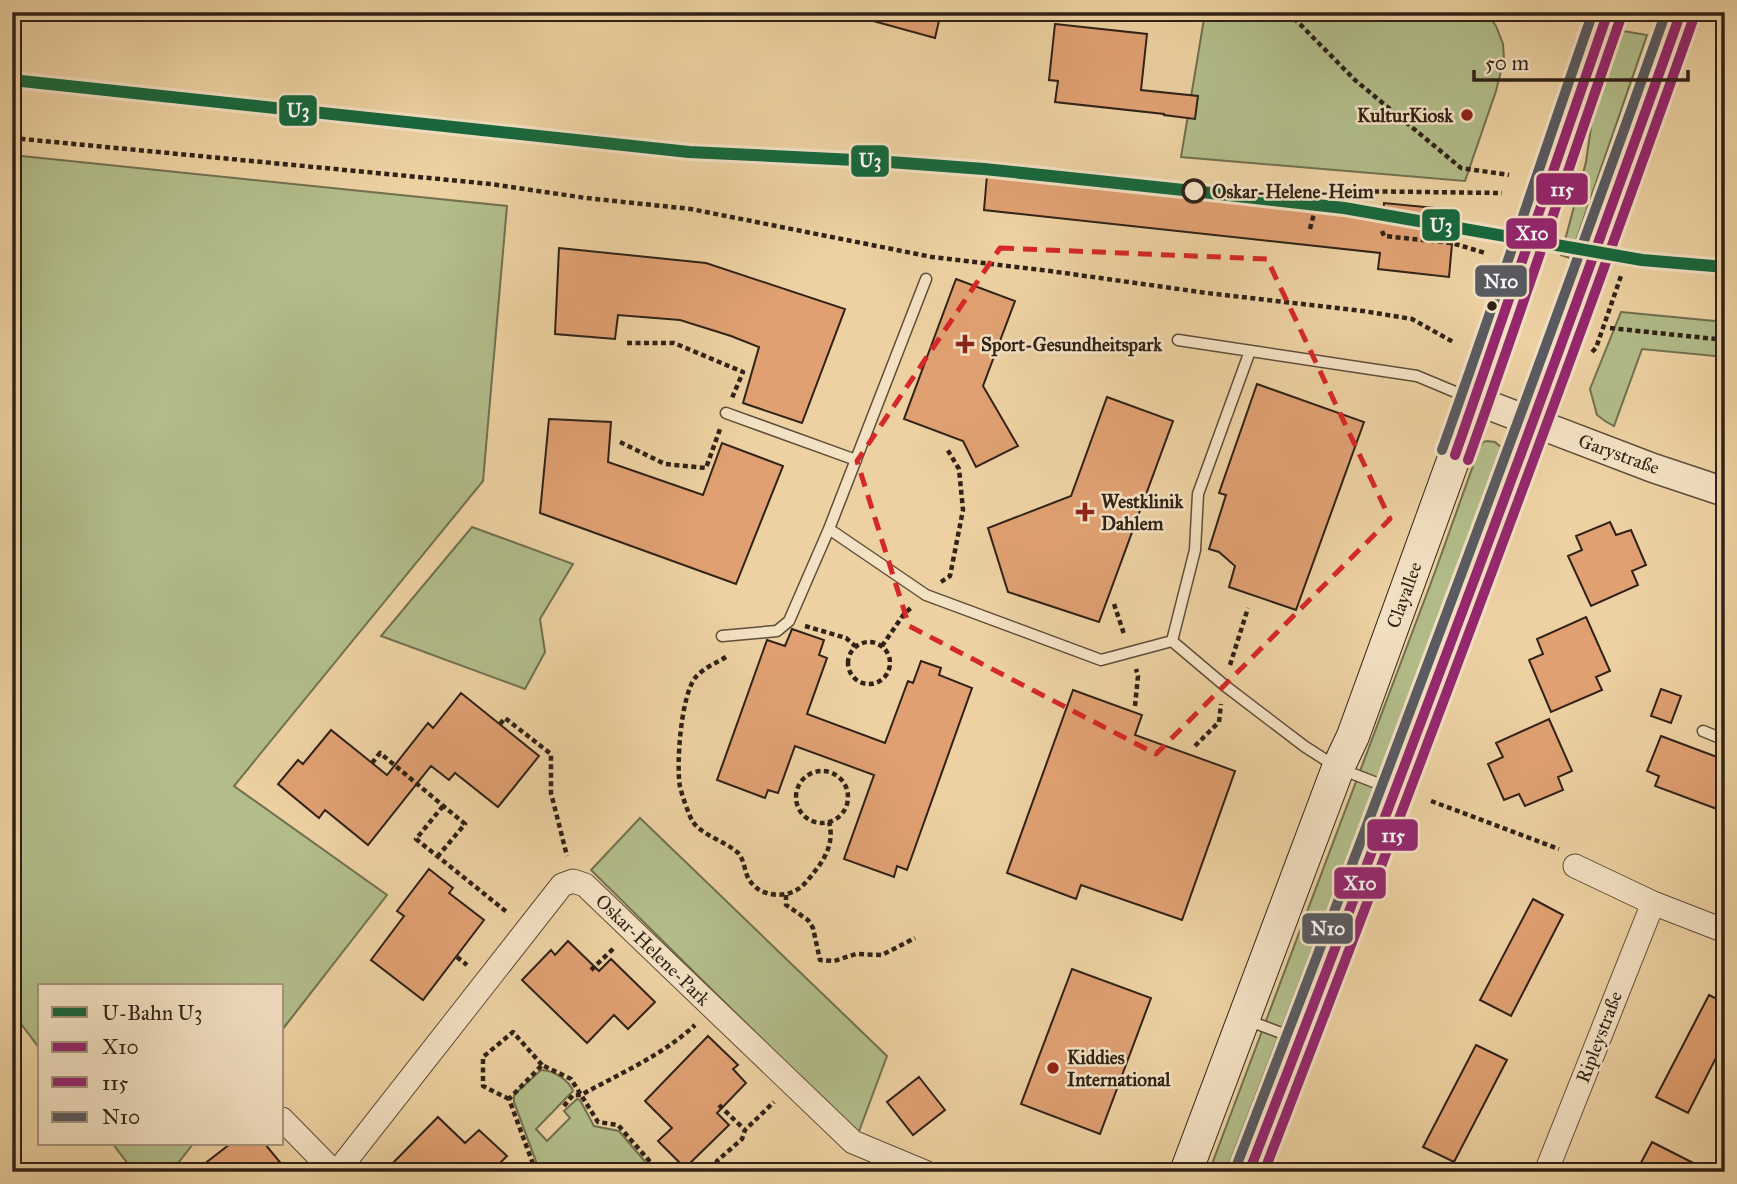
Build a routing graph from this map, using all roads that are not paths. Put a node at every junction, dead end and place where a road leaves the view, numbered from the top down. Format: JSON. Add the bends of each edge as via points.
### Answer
{"nodes":[{"id":1,"x":1608,"y":12,"type":"edge"},
{"id":2,"x":1681,"y":12,"type":"edge"},
{"id":3,"x":926,"y":279,"type":"dead end"},
{"id":4,"x":1178,"y":340,"type":"dead end"},
{"id":5,"x":1250,"y":351,"type":"junction"},
{"id":6,"x":1475,"y":400,"type":"junction"},
{"id":7,"x":726,"y":413,"type":"road end"},
{"id":8,"x":1533,"y":422,"type":"junction"},
{"id":9,"x":856,"y":460,"type":"junction"},
{"id":10,"x":1725,"y":492,"type":"edge"},
{"id":11,"x":829,"y":529,"type":"junction"},
{"id":12,"x":722,"y":636,"type":"dead end"},
{"id":13,"x":1172,"y":641,"type":"junction"},
{"id":14,"x":1703,"y":731,"type":"dead end"},
{"id":15,"x":1725,"y":740,"type":"edge"},
{"id":16,"x":1338,"y":768,"type":"junction"},
{"id":17,"x":1396,"y":791,"type":"junction"},
{"id":18,"x":1574,"y":866,"type":"road end"},
{"id":19,"x":1653,"y":903,"type":"junction"},
{"id":20,"x":1725,"y":932,"type":"edge"},
{"id":21,"x":1244,"y":1019,"type":"junction"},
{"id":22,"x":1300,"y":1040,"type":"junction"},
{"id":23,"x":284,"y":1121,"type":"edge"},
{"id":24,"x":335,"y":1172,"type":"edge"},
{"id":25,"x":925,"y":1172,"type":"edge"},
{"id":26,"x":1186,"y":1172,"type":"edge"},
{"id":27,"x":1249,"y":1172,"type":"edge"},
{"id":28,"x":1546,"y":1172,"type":"edge"}],
"edges":[{"from":1,"to":6,"type":"main road","name":"Clayallee"},
{"from":2,"to":8,"type":"main road"},
{"from":3,"to":9,"type":"lane"},
{"from":4,"to":5,"type":"lane"},
{"from":5,"to":6,"type":"lane","via":[[1417,376]]},
{"from":5,"to":13,"type":"lane","via":[[1198,494],[1195,550]]},
{"from":6,"to":8,"type":"street","name":"Garystraße"},
{"from":6,"to":16,"type":"main road","name":"Clayallee"},
{"from":7,"to":9,"type":"lane"},
{"from":8,"to":10,"type":"street","name":"Garystraße"},
{"from":8,"to":17,"type":"main road"},
{"from":9,"to":11,"type":"lane"},
{"from":11,"to":12,"type":"lane","via":[[789,621],[777,631]]},
{"from":11,"to":13,"type":"lane","via":[[926,595],[1101,660]]},
{"from":13,"to":16,"type":"lane"},
{"from":14,"to":15,"type":"lane"},
{"from":16,"to":17,"type":"lane"},
{"from":16,"to":21,"type":"main road","name":"Clayallee"},
{"from":17,"to":22,"type":"main road"},
{"from":18,"to":19,"type":"street"},
{"from":19,"to":20,"type":"street"},
{"from":19,"to":28,"type":"street","name":"Ripleystraße"},
{"from":21,"to":22,"type":"lane"},
{"from":21,"to":26,"type":"main road","name":"Clayallee"},
{"from":22,"to":27,"type":"main road"},
{"from":23,"to":24,"type":"street"},
{"from":24,"to":25,"type":"street","name":"Oskar-Helene-Park","via":[[562,885],[573,881],[585,885],[853,1142]]}]}
